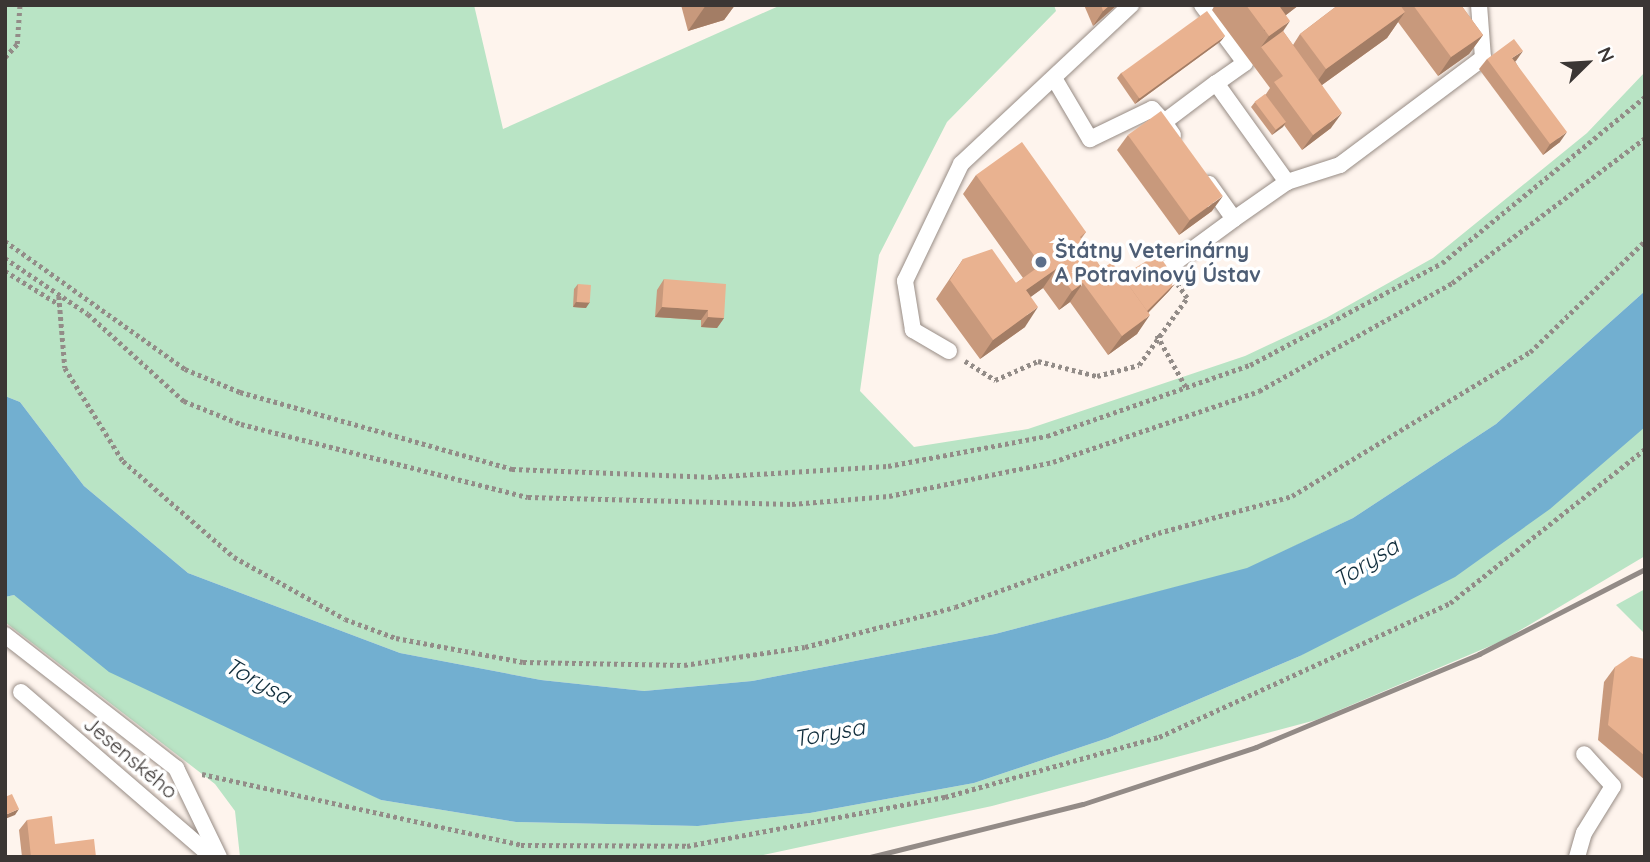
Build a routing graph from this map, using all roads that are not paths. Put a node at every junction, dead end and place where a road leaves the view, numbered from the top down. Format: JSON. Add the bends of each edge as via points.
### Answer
{"nodes":[{"id":1,"x":1131,"y":5,"type":"edge"},
{"id":2,"x":1202,"y":5,"type":"edge"},
{"id":3,"x":1479,"y":5,"type":"edge"},
{"id":4,"x":1054,"y":78,"type":"junction"},
{"id":5,"x":1216,"y":83,"type":"junction"},
{"id":6,"x":1164,"y":122,"type":"junction"},
{"id":7,"x":1287,"y":182,"type":"junction"},
{"id":8,"x":1234,"y":219,"type":"junction"},
{"id":9,"x":1166,"y":269,"type":"edge"},
{"id":10,"x":949,"y":351,"type":"road end"},
{"id":11,"x":5,"y":635,"type":"edge"},
{"id":12,"x":21,"y":692,"type":"dead end"},
{"id":13,"x":1584,"y":754,"type":"dead end"},
{"id":14,"x":212,"y":857,"type":"edge"},
{"id":15,"x":219,"y":857,"type":"edge"},
{"id":16,"x":1577,"y":857,"type":"edge"}],
"edges":[{"from":1,"to":4,"type":"lane"},
{"from":2,"to":5,"type":"lane","via":[[1245,63]]},
{"from":3,"to":7,"type":"lane","via":[[1483,58],[1340,165]]},
{"from":4,"to":6,"type":"lane","via":[[1090,139],[1152,109]]},
{"from":4,"to":10,"type":"lane","via":[[961,164],[905,281],[913,330]]},
{"from":5,"to":6,"type":"lane"},
{"from":5,"to":7,"type":"lane"},
{"from":6,"to":8,"type":"lane"},
{"from":7,"to":8,"type":"lane"},
{"from":8,"to":9,"type":"lane"},
{"from":11,"to":15,"type":"lane","via":[[176,768]]},
{"from":12,"to":14,"type":"lane","name":"Jesenského"},
{"from":13,"to":16,"type":"lane","via":[[1614,786],[1584,832]]}]}
